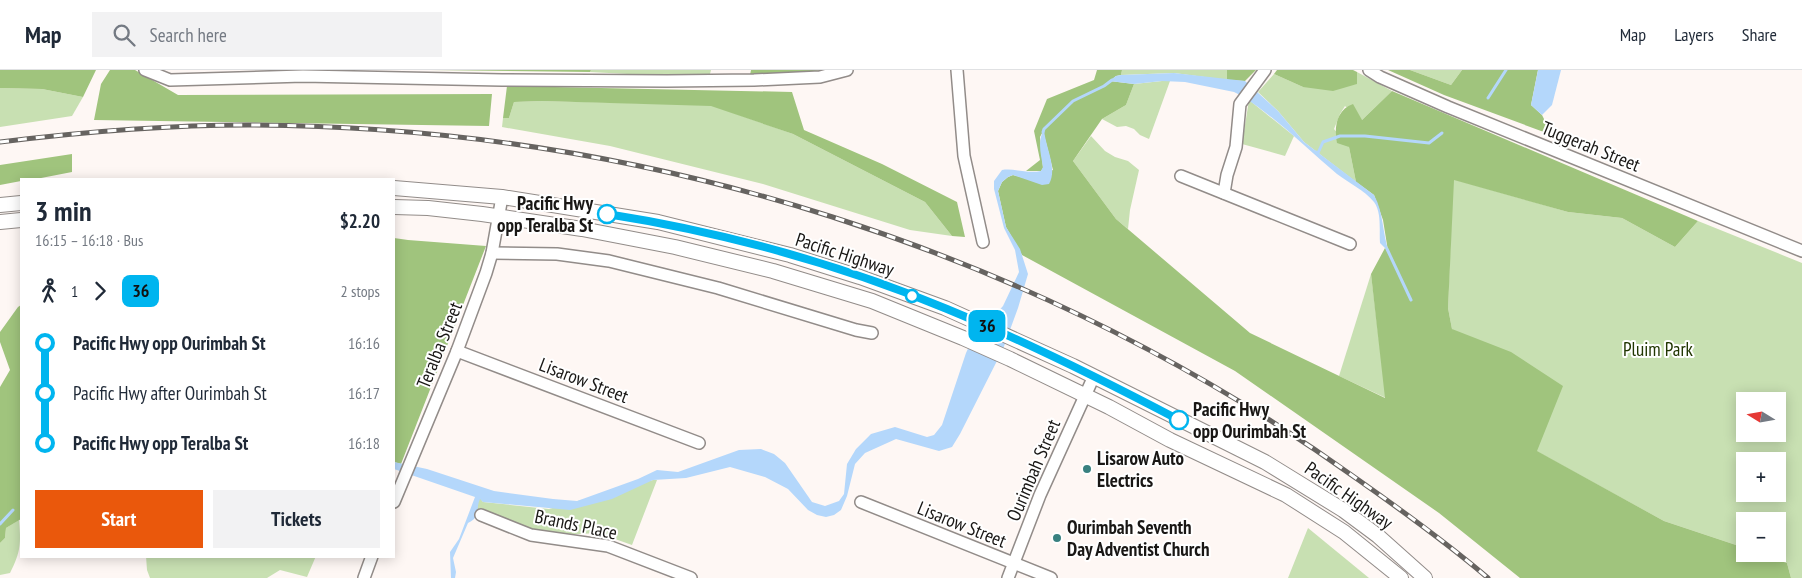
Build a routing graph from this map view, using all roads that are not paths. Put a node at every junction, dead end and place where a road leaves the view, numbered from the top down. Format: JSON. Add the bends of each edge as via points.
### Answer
{"nodes":[{"id":1,"x":145,"y":70,"type":"edge"},
{"id":2,"x":847,"y":70,"type":"edge"},
{"id":3,"x":957,"y":70,"type":"edge"},
{"id":4,"x":1265,"y":70,"type":"edge"},
{"id":5,"x":1369,"y":70,"type":"edge"},
{"id":6,"x":1181,"y":176,"type":"dead end"},
{"id":7,"x":395,"y":188,"type":"edge"},
{"id":8,"x":1224,"y":193,"type":"junction"},
{"id":9,"x":502,"y":197,"type":"junction"},
{"id":10,"x":20,"y":203,"type":"edge"},
{"id":11,"x":0,"y":206,"type":"edge"},
{"id":12,"x":395,"y":207,"type":"edge"},
{"id":13,"x":498,"y":216,"type":"junction"},
{"id":14,"x":20,"y":220,"type":"edge"},
{"id":15,"x":0,"y":222,"type":"edge"},
{"id":16,"x":983,"y":242,"type":"dead end"},
{"id":17,"x":1350,"y":244,"type":"dead end"},
{"id":18,"x":1802,"y":251,"type":"edge"},
{"id":19,"x":492,"y":252,"type":"junction"},
{"id":20,"x":872,"y":333,"type":"dead end"},
{"id":21,"x":457,"y":351,"type":"junction"},
{"id":22,"x":1094,"y":376,"type":"junction"},
{"id":23,"x":1085,"y":396,"type":"junction"},
{"id":24,"x":699,"y":443,"type":"dead end"},
{"id":25,"x":395,"y":499,"type":"edge"},
{"id":26,"x":861,"y":502,"type":"dead end"},
{"id":27,"x":481,"y":515,"type":"dead end"},
{"id":28,"x":371,"y":558,"type":"edge"},
{"id":29,"x":1014,"y":563,"type":"junction"},
{"id":30,"x":364,"y":578,"type":"edge"},
{"id":31,"x":691,"y":578,"type":"edge"},
{"id":32,"x":1008,"y":578,"type":"edge"},
{"id":33,"x":1051,"y":578,"type":"edge"},
{"id":34,"x":1401,"y":578,"type":"edge"},
{"id":35,"x":1425,"y":578,"type":"edge"}],
"edges":[{"from":1,"to":2,"type":"street","via":[[170,80],[303,76],[667,81],[820,77]]},
{"from":3,"to":16,"type":"street","via":[[964,156]]},
{"from":4,"to":8,"type":"street","via":[[1240,104],[1236,147]]},
{"from":5,"to":18,"type":"street","name":"Tuggerah Street","via":[[1448,107]]},
{"from":6,"to":8,"type":"street"},
{"from":7,"to":9,"type":"main road","name":"Pacific Highway"},
{"from":8,"to":17,"type":"street"},
{"from":9,"to":13,"type":"street","name":"Teralba Street"},
{"from":9,"to":22,"type":"main road","name":"Pacific Highway","via":[[650,221],[790,255],[860,277],[970,319]]},
{"from":10,"to":11,"type":"main road"},
{"from":12,"to":13,"type":"main road","name":"Pacific Highway"},
{"from":13,"to":19,"type":"street","name":"Teralba Street"},
{"from":13,"to":23,"type":"main road","name":"Pacific Highway","via":[[675,247],[872,301],[963,338]]},
{"from":14,"to":15,"type":"main road"},
{"from":19,"to":20,"type":"street","via":[[557,254],[609,261],[718,288]]},
{"from":19,"to":21,"type":"street","name":"Teralba Street"},
{"from":21,"to":24,"type":"street","name":"Lisarow Street"},
{"from":21,"to":25,"type":"street","name":"Teralba Street"},
{"from":22,"to":23,"type":"street","name":"Ourimbah Street"},
{"from":22,"to":35,"type":"main road","name":"Pacific Highway","via":[[1293,478],[1378,536]]},
{"from":23,"to":29,"type":"street","name":"Ourimbah Street","via":[[1040,495]]},
{"from":23,"to":34,"type":"main road","name":"Pacific Highway","via":[[1286,495],[1344,532]]},
{"from":26,"to":29,"type":"street","name":"Lisarow Street"},
{"from":27,"to":31,"type":"street","name":"Brands Place","via":[[532,535],[608,546]]},
{"from":28,"to":30,"type":"street"},
{"from":29,"to":32,"type":"street","name":"Ourimbah Street"},
{"from":29,"to":33,"type":"street","name":"Lisarow Street"}]}
